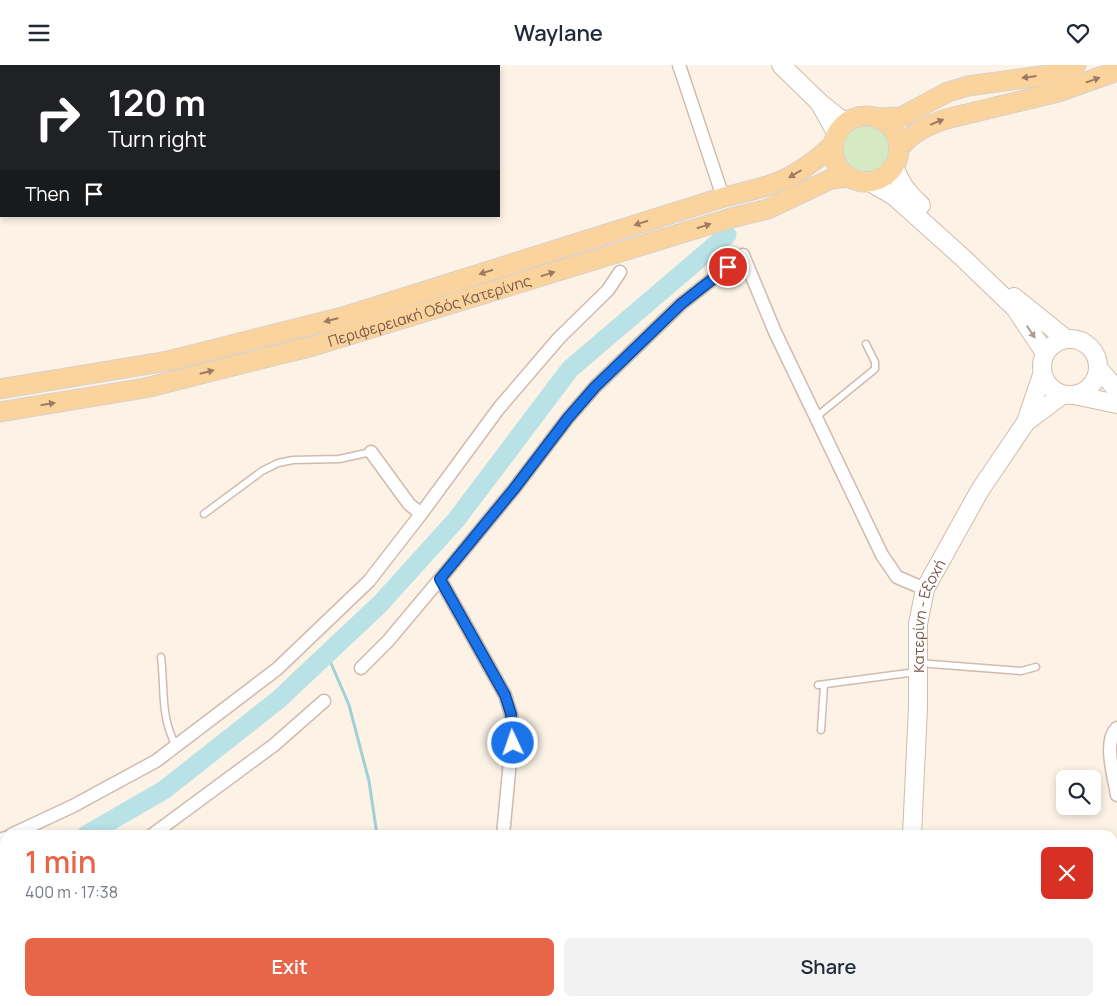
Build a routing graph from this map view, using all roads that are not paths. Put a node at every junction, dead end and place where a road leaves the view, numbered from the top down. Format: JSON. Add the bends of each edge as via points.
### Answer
{"nodes":[{"id":1,"x":679,"y":65,"type":"edge"},
{"id":2,"x":781,"y":65,"type":"edge"},
{"id":3,"x":1076,"y":65,"type":"edge"},
{"id":4,"x":1117,"y":71,"type":"edge"},
{"id":5,"x":877,"y":118,"type":"junction"},
{"id":6,"x":839,"y":133,"type":"junction"},
{"id":7,"x":896,"y":158,"type":"junction"},
{"id":8,"x":859,"y":179,"type":"junction"},
{"id":9,"x":722,"y":191,"type":"dead end"},
{"id":10,"x":620,"y":272,"type":"dead end"},
{"id":11,"x":1066,"y":339,"type":"junction"},
{"id":12,"x":866,"y":344,"type":"dead end"},
{"id":13,"x":1045,"y":353,"type":"junction"},
{"id":14,"x":1098,"y":368,"type":"junction"},
{"id":15,"x":1042,"y":375,"type":"junction"},
{"id":16,"x":0,"y":389,"type":"edge"},
{"id":17,"x":1117,"y":389,"type":"edge"},
{"id":18,"x":1068,"y":395,"type":"junction"},
{"id":19,"x":1117,"y":404,"type":"edge"},
{"id":20,"x":0,"y":412,"type":"edge"},
{"id":21,"x":816,"y":417,"type":"junction"},
{"id":22,"x":1026,"y":423,"type":"junction"},
{"id":23,"x":371,"y":453,"type":"joint"},
{"id":24,"x":204,"y":514,"type":"dead end"},
{"id":25,"x":421,"y":514,"type":"junction"},
{"id":26,"x":440,"y":579,"type":"junction"},
{"id":27,"x":925,"y":589,"type":"junction"},
{"id":28,"x":162,"y":657,"type":"dead end"},
{"id":29,"x":917,"y":667,"type":"junction"},
{"id":30,"x":1036,"y":667,"type":"dead end"},
{"id":31,"x":361,"y":668,"type":"dead end"},
{"id":32,"x":324,"y":701,"type":"dead end"},
{"id":33,"x":1117,"y":728,"type":"edge"},
{"id":34,"x":821,"y":730,"type":"dead end"},
{"id":35,"x":176,"y":746,"type":"junction"},
{"id":36,"x":1117,"y":795,"type":"edge"},
{"id":37,"x":22,"y":830,"type":"edge"},
{"id":38,"x":164,"y":830,"type":"edge"},
{"id":39,"x":504,"y":830,"type":"edge"},
{"id":40,"x":912,"y":830,"type":"edge"}],
"edges":[{"from":1,"to":9,"type":"street"},
{"from":2,"to":6,"type":"main road","via":[[839,118]]},
{"from":3,"to":5,"type":"main road","one_way":true,"via":[[1048,75],[968,86],[948,92],[901,117]]},
{"from":7,"to":4,"type":"main road","one_way":true,"via":[[909,137],[929,125],[1058,92]]},
{"from":5,"to":6,"type":"main road","via":[[861,117]]},
{"from":5,"to":7,"type":"main road","via":[[893,131],[897,140]]},
{"from":6,"to":8,"type":"main road","via":[[834,155],[837,164],[844,173]]},
{"from":6,"to":16,"type":"main road","name":"Περιφερειακή Οδός Κατερίνης","one_way":true,"via":[[802,170],[771,186],[724,197],[342,317],[168,361]]},
{"from":7,"to":8,"type":"main road","via":[[883,177]]},
{"from":7,"to":11,"type":"main road","via":[[897,177],[912,197],[1021,303]]},
{"from":8,"to":13,"type":"main road","one_way":true,"via":[[894,196],[963,258],[1014,308]]},
{"from":20,"to":8,"type":"main road","name":"Περιφερειακή Οδός Κατερίνης","one_way":true,"via":[[145,388],[313,346],[768,209],[831,179]]},
{"from":10,"to":25,"type":"street","via":[[608,290],[559,339],[499,408]]},
{"from":11,"to":13,"type":"main road"},
{"from":11,"to":14,"type":"main road","via":[[1090,347]]},
{"from":12,"to":21,"type":"lane","via":[[875,369]]},
{"from":13,"to":15,"type":"main road","name":"Κατερίνη - Εξοχή","via":[[1041,363]]},
{"from":14,"to":17,"type":"main road"},
{"from":14,"to":18,"type":"main road","name":"Κατερίνη - Εξοχή","via":[[1091,386],[1084,392]]},
{"from":15,"to":18,"type":"main road","via":[[1048,386]]},
{"from":15,"to":22,"type":"main road","name":"Κατερίνη - Εξοχή"},
{"from":18,"to":19,"type":"main road"},
{"from":18,"to":22,"type":"main road","name":"Κατερίνη - Εξοχή"},
{"from":21,"to":26,"type":"street","via":[[743,255],[681,304],[595,387]]},
{"from":21,"to":27,"type":"street","via":[[882,555],[897,577]]},
{"from":22,"to":27,"type":"main road","name":"Κατερίνη - Εξοχή","via":[[980,490]]},
{"from":23,"to":24,"type":"lane","via":[[339,459],[278,463]]},
{"from":23,"to":25,"type":"street","via":[[409,504]]},
{"from":25,"to":35,"type":"street","via":[[369,581],[277,669]]},
{"from":26,"to":31,"type":"street"},
{"from":26,"to":39,"type":"street","via":[[505,695],[511,714],[513,743]]},
{"from":27,"to":29,"type":"main road","name":"Κατερίνη - Εξοχή","via":[[918,624]]},
{"from":28,"to":35,"type":"lane","via":[[166,721]]},
{"from":29,"to":30,"type":"lane","via":[[1021,671]]},
{"from":29,"to":34,"type":"lane","via":[[821,685]]},
{"from":29,"to":40,"type":"main road","name":"Κατερίνη - Εξοχή"},
{"from":32,"to":38,"type":"street","via":[[274,745]]},
{"from":33,"to":36,"type":"street","via":[[1112,733],[1110,748]]},
{"from":35,"to":37,"type":"street","via":[[156,761]]}]}
